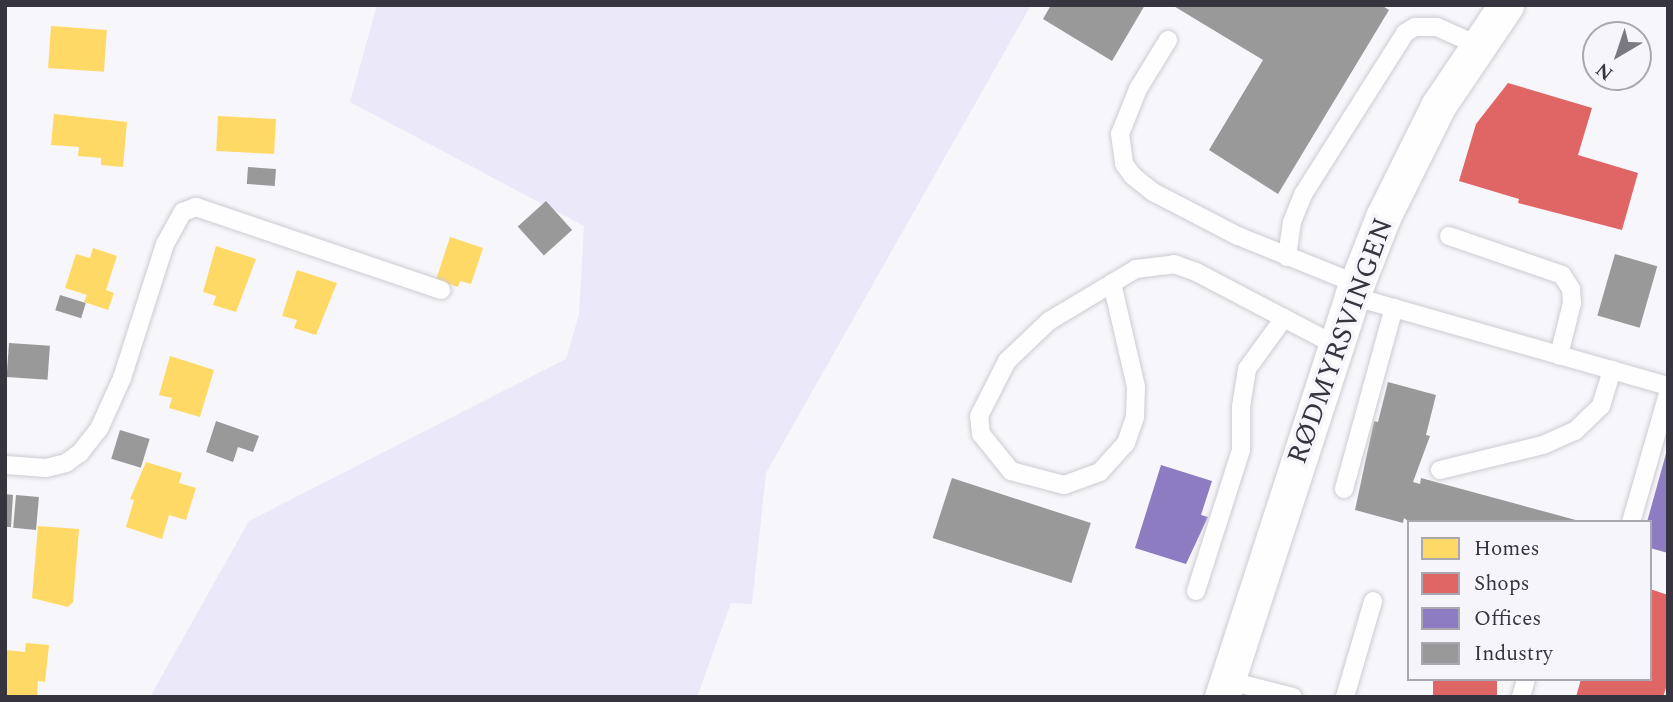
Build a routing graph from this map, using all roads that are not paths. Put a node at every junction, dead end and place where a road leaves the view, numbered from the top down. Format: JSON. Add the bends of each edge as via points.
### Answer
{"nodes":[{"id":1,"x":1506,"y":5,"type":"edge"},
{"id":2,"x":1168,"y":40,"type":"dead end"},
{"id":3,"x":1477,"y":45,"type":"junction"},
{"id":4,"x":1449,"y":236,"type":"dead end"},
{"id":5,"x":1287,"y":257,"type":"junction"},
{"id":6,"x":1112,"y":283,"type":"junction"},
{"id":7,"x":441,"y":290,"type":"dead end"},
{"id":8,"x":1355,"y":290,"type":"junction"},
{"id":9,"x":1394,"y":308,"type":"junction"},
{"id":10,"x":1284,"y":318,"type":"junction"},
{"id":11,"x":1337,"y":346,"type":"junction"},
{"id":12,"x":1559,"y":355,"type":"junction"},
{"id":13,"x":1612,"y":370,"type":"junction"},
{"id":14,"x":1668,"y":386,"type":"edge"},
{"id":15,"x":1668,"y":394,"type":"edge"},
{"id":16,"x":5,"y":465,"type":"edge"},
{"id":17,"x":1440,"y":470,"type":"dead end"},
{"id":18,"x":1344,"y":489,"type":"dead end"},
{"id":19,"x":1632,"y":520,"type":"edge"},
{"id":20,"x":1196,"y":591,"type":"dead end"},
{"id":21,"x":1373,"y":601,"type":"dead end"},
{"id":22,"x":1224,"y":688,"type":"edge"},
{"id":23,"x":1293,"y":697,"type":"edge"},
{"id":24,"x":1345,"y":697,"type":"edge"}],
"edges":[{"from":1,"to":3,"type":"street","name":"RØDMYRSVINGEN"},
{"from":2,"to":5,"type":"lane","via":[[1126,112],[1120,134],[1124,164],[1153,192]]},
{"from":3,"to":5,"type":"lane","via":[[1437,27],[1415,27],[1405,33],[1304,193],[1292,222]]},
{"from":3,"to":8,"type":"street","name":"RØDMYRSVINGEN","via":[[1413,155]]},
{"from":4,"to":12,"type":"lane","via":[[1562,275],[1571,289],[1572,303]]},
{"from":5,"to":8,"type":"lane"},
{"from":6,"to":6,"type":"lane","via":[[1025,339],[988,393],[979,416],[981,434],[995,457],[1011,471],[1064,485],[1100,472],[1126,443],[1135,417],[1136,387]]},
{"from":6,"to":10,"type":"lane","via":[[1136,269],[1174,264]]},
{"from":7,"to":16,"type":"lane","via":[[196,207],[183,212],[164,244],[122,377],[99,429],[66,463]]},
{"from":8,"to":9,"type":"lane"},
{"from":8,"to":11,"type":"street","name":"RØDMYRSVINGEN"},
{"from":9,"to":12,"type":"lane"},
{"from":9,"to":18,"type":"lane"},
{"from":10,"to":11,"type":"lane"},
{"from":10,"to":20,"type":"lane","via":[[1247,369],[1241,450]]},
{"from":11,"to":22,"type":"street","name":"RØDMYRSVINGEN"},
{"from":12,"to":13,"type":"lane"},
{"from":13,"to":14,"type":"lane"},
{"from":13,"to":17,"type":"lane","via":[[1601,407],[1575,431],[1544,445]]},
{"from":15,"to":19,"type":"lane"},
{"from":21,"to":24,"type":"lane"},
{"from":22,"to":23,"type":"lane"}]}
